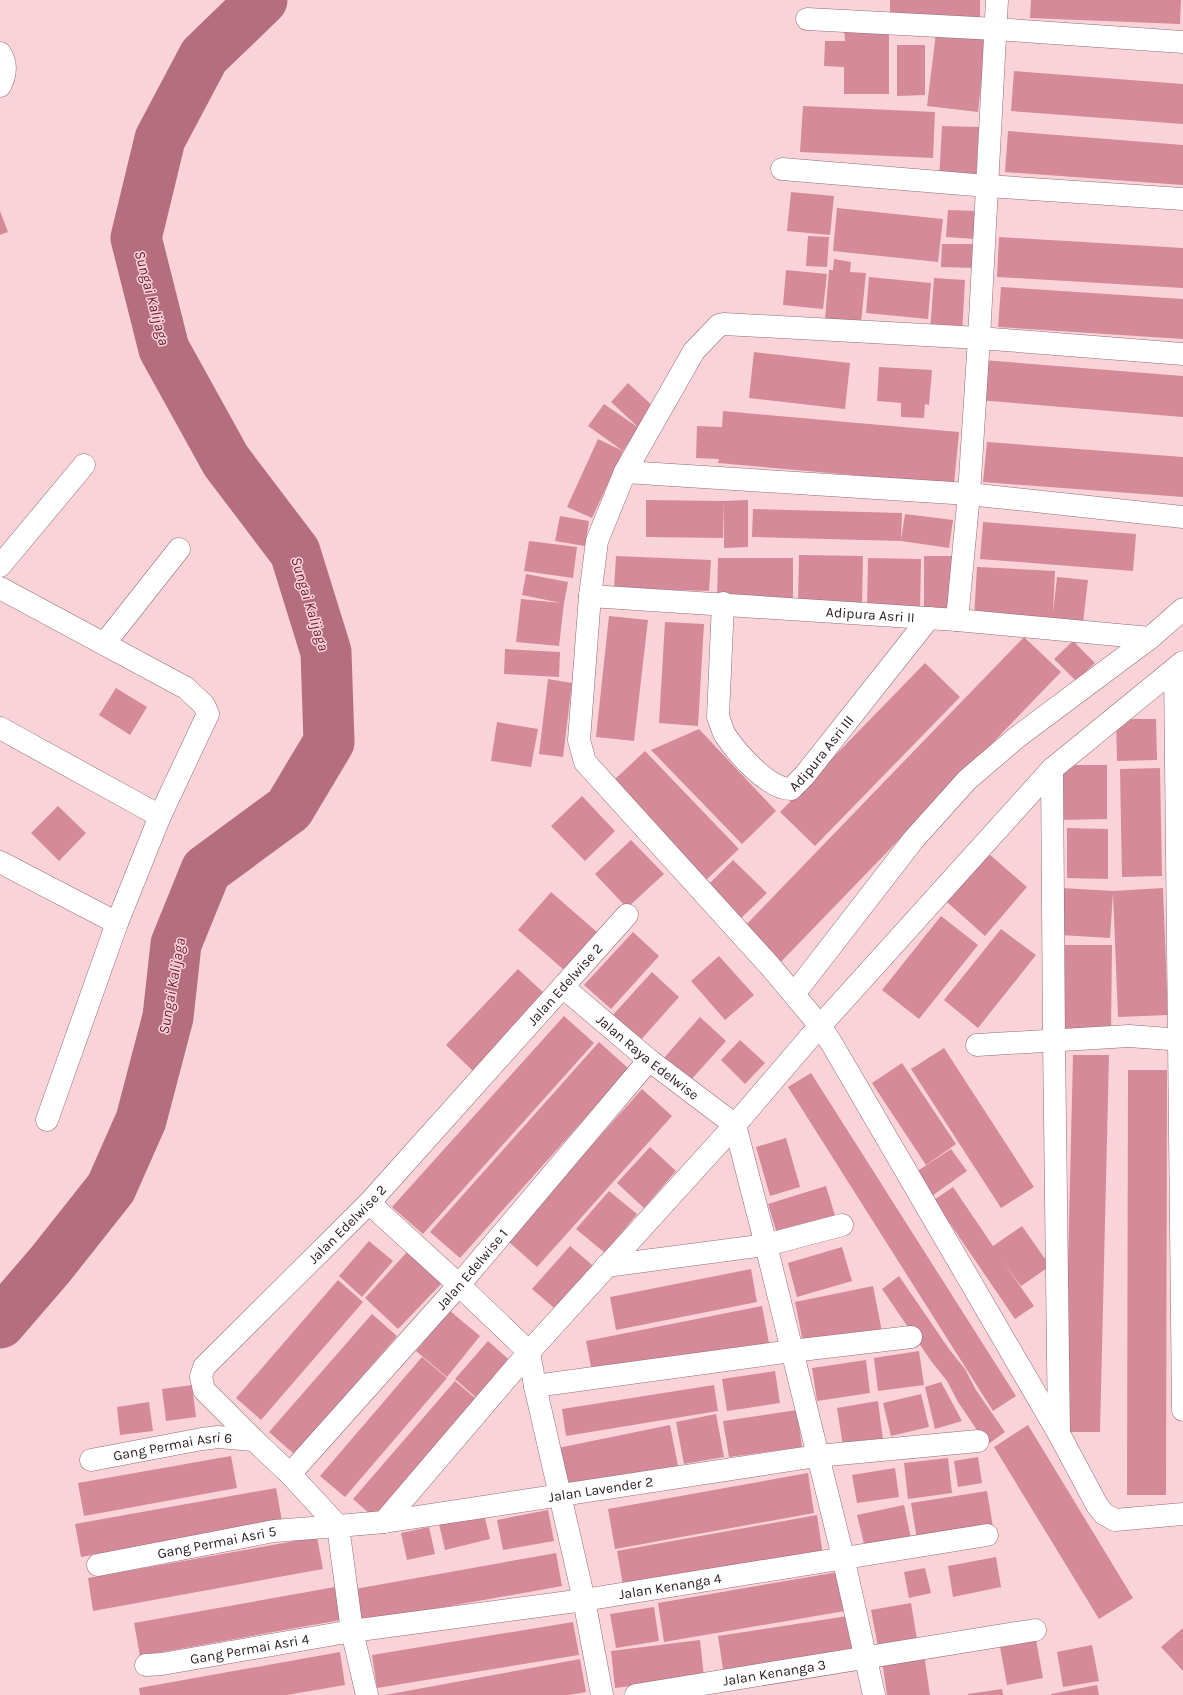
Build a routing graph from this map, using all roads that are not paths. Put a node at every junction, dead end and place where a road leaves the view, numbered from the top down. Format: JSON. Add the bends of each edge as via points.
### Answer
{"nodes":[{"id":1,"x":997,"y":0,"type":"edge"},
{"id":2,"x":807,"y":19,"type":"dead end"},
{"id":3,"x":995,"y":29,"type":"junction"},
{"id":4,"x":1183,"y":42,"type":"edge"},
{"id":5,"x":0,"y":53,"type":"edge"},
{"id":6,"x":0,"y":86,"type":"edge"},
{"id":7,"x":782,"y":169,"type":"dead end"},
{"id":8,"x":987,"y":186,"type":"junction"},
{"id":9,"x":1183,"y":199,"type":"edge"},
{"id":10,"x":979,"y":338,"type":"junction"},
{"id":11,"x":1183,"y":354,"type":"edge"},
{"id":12,"x":84,"y":465,"type":"dead end"},
{"id":13,"x":625,"y":472,"type":"junction"},
{"id":14,"x":969,"y":494,"type":"junction"},
{"id":15,"x":1183,"y":517,"type":"edge"},
{"id":16,"x":179,"y":549,"type":"dead end"},
{"id":17,"x":0,"y":566,"type":"edge"},
{"id":18,"x":0,"y":588,"type":"edge"},
{"id":19,"x":590,"y":596,"type":"junction"},
{"id":20,"x":723,"y":603,"type":"junction"},
{"id":21,"x":1183,"y":609,"type":"edge"},
{"id":22,"x":929,"y":618,"type":"junction"},
{"id":23,"x":957,"y":620,"type":"junction"},
{"id":24,"x":1150,"y":638,"type":"junction"},
{"id":25,"x":104,"y":644,"type":"junction"},
{"id":26,"x":1179,"y":665,"type":"edge"},
{"id":27,"x":0,"y":728,"type":"edge"},
{"id":28,"x":1052,"y":769,"type":"junction"},
{"id":29,"x":160,"y":816,"type":"junction"},
{"id":30,"x":0,"y":862,"type":"edge"},
{"id":31,"x":627,"y":915,"type":"dead end"},
{"id":32,"x":117,"y":923,"type":"junction"},
{"id":33,"x":563,"y":987,"type":"junction"},
{"id":34,"x":794,"y":994,"type":"junction"},
{"id":35,"x":821,"y":1027,"type":"junction"},
{"id":36,"x":1054,"y":1040,"type":"junction"},
{"id":37,"x":1182,"y":1040,"type":"edge"},
{"id":38,"x":976,"y":1045,"type":"dead end"},
{"id":39,"x":649,"y":1060,"type":"junction"},
{"id":40,"x":47,"y":1120,"type":"dead end"},
{"id":41,"x":735,"y":1125,"type":"junction"},
{"id":42,"x":369,"y":1203,"type":"junction"},
{"id":43,"x":842,"y":1225,"type":"dead end"},
{"id":44,"x":766,"y":1245,"type":"junction"},
{"id":45,"x":606,"y":1266,"type":"junction"},
{"id":46,"x":459,"y":1285,"type":"junction"},
{"id":47,"x":911,"y":1337,"type":"dead end"},
{"id":48,"x":792,"y":1351,"type":"junction"},
{"id":49,"x":529,"y":1352,"type":"junction"},
{"id":50,"x":535,"y":1386,"type":"junction"},
{"id":51,"x":1183,"y":1410,"type":"edge"},
{"id":52,"x":1059,"y":1434,"type":"junction"},
{"id":53,"x":254,"y":1440,"type":"junction"},
{"id":54,"x":978,"y":1442,"type":"dead end"},
{"id":55,"x":817,"y":1456,"type":"junction"},
{"id":56,"x":91,"y":1460,"type":"dead end"},
{"id":57,"x":290,"y":1474,"type":"junction"},
{"id":58,"x":560,"y":1495,"type":"junction"},
{"id":59,"x":1183,"y":1514,"type":"edge"},
{"id":60,"x":384,"y":1522,"type":"junction"},
{"id":61,"x":338,"y":1526,"type":"junction"},
{"id":62,"x":987,"y":1535,"type":"dead end"},
{"id":63,"x":842,"y":1557,"type":"junction"},
{"id":64,"x":98,"y":1565,"type":"dead end"},
{"id":65,"x":584,"y":1600,"type":"junction"},
{"id":66,"x":1034,"y":1630,"type":"dead end"},
{"id":67,"x":352,"y":1631,"type":"junction"},
{"id":68,"x":864,"y":1658,"type":"junction"},
{"id":69,"x":146,"y":1666,"type":"dead end"},
{"id":70,"x":367,"y":1695,"type":"edge"},
{"id":71,"x":602,"y":1695,"type":"edge"},
{"id":72,"x":636,"y":1695,"type":"edge"},
{"id":73,"x":874,"y":1695,"type":"edge"}],
"edges":[{"from":1,"to":3,"type":"street"},
{"from":2,"to":3,"type":"street"},
{"from":3,"to":4,"type":"street"},
{"from":3,"to":8,"type":"street"},
{"from":5,"to":6,"type":"street","via":[[4,58],[5,72]]},
{"from":7,"to":8,"type":"street"},
{"from":8,"to":9,"type":"street"},
{"from":8,"to":10,"type":"street"},
{"from":10,"to":11,"type":"street"},
{"from":10,"to":13,"type":"street","via":[[720,325],[694,351]]},
{"from":10,"to":14,"type":"street"},
{"from":12,"to":17,"type":"street"},
{"from":13,"to":14,"type":"street"},
{"from":13,"to":19,"type":"street","via":[[597,541]]},
{"from":14,"to":15,"type":"street"},
{"from":14,"to":23,"type":"street"},
{"from":16,"to":25,"type":"street"},
{"from":18,"to":25,"type":"street"},
{"from":19,"to":20,"type":"street","name":"Adipura Asri II"},
{"from":19,"to":34,"type":"street","via":[[579,740],[585,762]]},
{"from":20,"to":22,"type":"street","name":"Adipura Asri II"},
{"from":20,"to":22,"type":"street","name":"Adipura Asri III","via":[[718,718],[725,734],[754,769],[774,784],[787,789],[791,789],[804,776]]},
{"from":21,"to":24,"type":"street"},
{"from":22,"to":23,"type":"street","name":"Adipura Asri II"},
{"from":23,"to":24,"type":"street","name":"Adipura Asri II"},
{"from":24,"to":34,"type":"street","via":[[1016,738],[967,780],[914,839]]},
{"from":25,"to":29,"type":"street","via":[[186,688],[201,701],[208,714]]},
{"from":26,"to":28,"type":"street"},
{"from":26,"to":37,"type":"street"},
{"from":27,"to":29,"type":"street"},
{"from":28,"to":35,"type":"street"},
{"from":28,"to":36,"type":"street"},
{"from":29,"to":32,"type":"street"},
{"from":30,"to":32,"type":"street"},
{"from":31,"to":33,"type":"street","name":"Jalan Edelwise 2"},
{"from":32,"to":40,"type":"street"},
{"from":33,"to":39,"type":"street","name":"Jalan Raya Edelwise"},
{"from":33,"to":42,"type":"street","name":"Jalan Edelwise 2"},
{"from":34,"to":35,"type":"street"},
{"from":35,"to":41,"type":"street"},
{"from":35,"to":52,"type":"street"},
{"from":36,"to":37,"type":"street","via":[[1129,1036]]},
{"from":36,"to":38,"type":"street"},
{"from":36,"to":52,"type":"street"},
{"from":37,"to":51,"type":"street"},
{"from":39,"to":41,"type":"street","name":"Jalan Raya Edelwise"},
{"from":39,"to":46,"type":"street","name":"Jalan Edelwise 1"},
{"from":41,"to":44,"type":"street"},
{"from":41,"to":45,"type":"street"},
{"from":42,"to":46,"type":"street"},
{"from":42,"to":53,"type":"street","name":"Jalan Edelwise 2","via":[[204,1367],[201,1377],[204,1390]]},
{"from":43,"to":44,"type":"street"},
{"from":44,"to":45,"type":"street"},
{"from":44,"to":48,"type":"street"},
{"from":45,"to":49,"type":"street"},
{"from":46,"to":49,"type":"street"},
{"from":46,"to":57,"type":"street","name":"Jalan Edelwise 1"},
{"from":47,"to":48,"type":"street"},
{"from":48,"to":50,"type":"street"},
{"from":48,"to":55,"type":"street"},
{"from":49,"to":50,"type":"street"},
{"from":49,"to":60,"type":"street"},
{"from":50,"to":58,"type":"street"},
{"from":52,"to":59,"type":"street","via":[[1104,1514],[1115,1520]]},
{"from":53,"to":56,"type":"street","name":"Gang Permai Asri 6","via":[[218,1437]]},
{"from":53,"to":57,"type":"street","name":"Jalan Edelwise 2"},
{"from":54,"to":55,"type":"street","name":"Jalan Lavender 2"},
{"from":55,"to":58,"type":"street","name":"Jalan Lavender 2"},
{"from":55,"to":63,"type":"street"},
{"from":57,"to":61,"type":"street","name":"Jalan Edelwise 2"},
{"from":58,"to":60,"type":"street","name":"Jalan Lavender 2"},
{"from":58,"to":65,"type":"street"},
{"from":60,"to":61,"type":"street","name":"Jalan Lavender 2"},
{"from":61,"to":64,"type":"street","name":"Gang Permai Asri 5","via":[[274,1532]]},
{"from":61,"to":67,"type":"street"},
{"from":62,"to":63,"type":"street","name":"Jalan Kenanga 4"},
{"from":63,"to":65,"type":"street","name":"Jalan Kenanga 4"},
{"from":63,"to":68,"type":"street"},
{"from":65,"to":67,"type":"street","name":"Jalan Kenanga 4"},
{"from":65,"to":71,"type":"street"},
{"from":66,"to":68,"type":"street","name":"Jalan Kenanga 3"},
{"from":67,"to":69,"type":"street","name":"Gang Permai Asri 4"},
{"from":67,"to":70,"type":"street"},
{"from":68,"to":72,"type":"street","name":"Jalan Kenanga 3"},
{"from":68,"to":73,"type":"street"}]}
